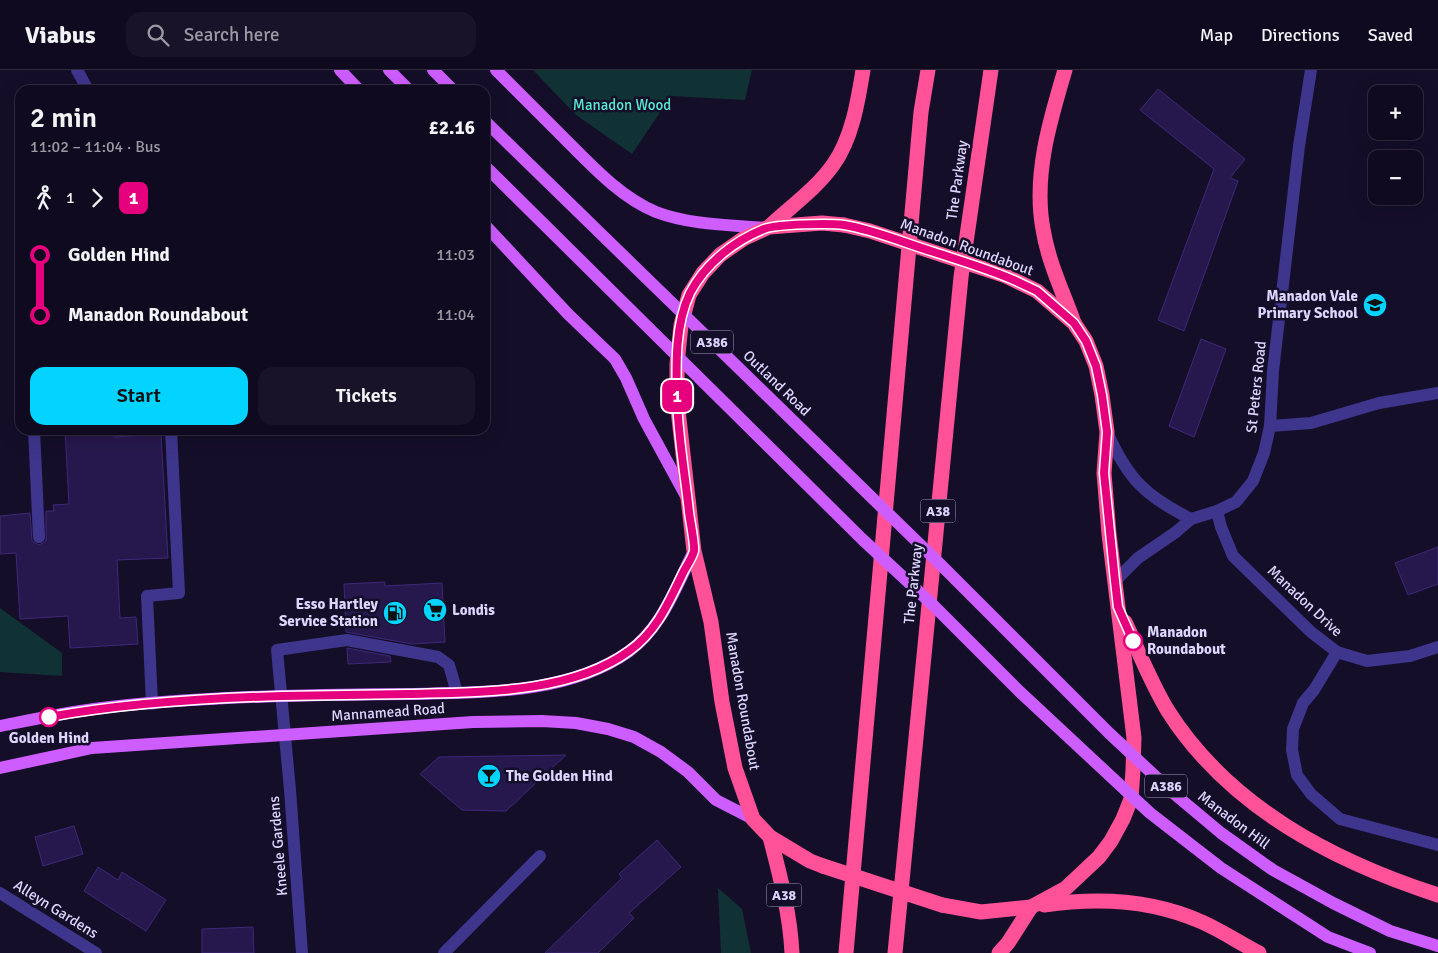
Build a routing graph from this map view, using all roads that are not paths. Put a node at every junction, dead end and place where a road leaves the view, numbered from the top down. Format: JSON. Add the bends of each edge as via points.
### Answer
{"nodes":[{"id":1,"x":77,"y":70,"type":"edge"},
{"id":2,"x":340,"y":70,"type":"edge"},
{"id":3,"x":389,"y":70,"type":"edge"},
{"id":4,"x":433,"y":70,"type":"edge"},
{"id":5,"x":496,"y":70,"type":"edge"},
{"id":6,"x":863,"y":70,"type":"edge"},
{"id":7,"x":928,"y":70,"type":"edge"},
{"id":8,"x":991,"y":70,"type":"edge"},
{"id":9,"x":1065,"y":70,"type":"edge"},
{"id":10,"x":1311,"y":70,"type":"edge"},
{"id":11,"x":85,"y":85,"type":"edge"},
{"id":12,"x":354,"y":85,"type":"edge"},
{"id":13,"x":404,"y":85,"type":"edge"},
{"id":14,"x":448,"y":85,"type":"edge"},
{"id":15,"x":490,"y":126,"type":"edge"},
{"id":16,"x":490,"y":171,"type":"edge"},
{"id":17,"x":767,"y":227,"type":"junction"},
{"id":18,"x":490,"y":230,"type":"edge"},
{"id":19,"x":1074,"y":323,"type":"junction"},
{"id":20,"x":1438,"y":393,"type":"edge"},
{"id":21,"x":1270,"y":426,"type":"junction"},
{"id":22,"x":1107,"y":432,"type":"junction"},
{"id":23,"x":34,"y":435,"type":"edge"},
{"id":24,"x":171,"y":435,"type":"edge"},
{"id":25,"x":688,"y":500,"type":"junction"},
{"id":26,"x":1217,"y":511,"type":"junction"},
{"id":27,"x":1191,"y":519,"type":"junction"},
{"id":28,"x":39,"y":537,"type":"dead end"},
{"id":29,"x":694,"y":551,"type":"junction"},
{"id":30,"x":939,"y":563,"type":"joint"},
{"id":31,"x":1115,"y":581,"type":"junction"},
{"id":32,"x":1118,"y":607,"type":"junction"},
{"id":33,"x":1438,"y":646,"type":"edge"},
{"id":34,"x":1337,"y":652,"type":"junction"},
{"id":35,"x":457,"y":693,"type":"junction"},
{"id":36,"x":280,"y":696,"type":"junction"},
{"id":37,"x":152,"y":704,"type":"junction"},
{"id":38,"x":0,"y":726,"type":"edge"},
{"id":39,"x":286,"y":736,"type":"junction"},
{"id":40,"x":0,"y":768,"type":"edge"},
{"id":41,"x":753,"y":819,"type":"junction"},
{"id":42,"x":770,"y":837,"type":"junction"},
{"id":43,"x":1438,"y":845,"type":"edge"},
{"id":44,"x":540,"y":856,"type":"dead end"},
{"id":45,"x":0,"y":894,"type":"edge"},
{"id":46,"x":1438,"y":895,"type":"edge"},
{"id":47,"x":1032,"y":907,"type":"junction"},
{"id":48,"x":1438,"y":946,"type":"edge"},
{"id":49,"x":96,"y":953,"type":"edge"},
{"id":50,"x":302,"y":953,"type":"edge"},
{"id":51,"x":444,"y":953,"type":"edge"},
{"id":52,"x":792,"y":953,"type":"edge"},
{"id":53,"x":846,"y":953,"type":"edge"},
{"id":54,"x":895,"y":953,"type":"edge"},
{"id":55,"x":999,"y":953,"type":"edge"},
{"id":56,"x":1260,"y":953,"type":"edge"},
{"id":57,"x":1370,"y":953,"type":"edge"}],
"edges":[{"from":1,"to":11,"type":"street"},
{"from":2,"to":12,"type":"main road"},
{"from":3,"to":13,"type":"main road"},
{"from":4,"to":14,"type":"main road"},
{"from":5,"to":17,"type":"main road","via":[[604,177],[629,196],[655,211],[677,218]]},
{"from":6,"to":17,"type":"highway","via":[[853,118],[834,164]]},
{"from":7,"to":53,"type":"highway"},
{"from":8,"to":54,"type":"highway","name":"The Parkway","number":"A38","via":[[961,278]]},
{"from":9,"to":19,"type":"highway","via":[[1044,155],[1040,205],[1047,250]]},
{"from":10,"to":21,"type":"street","name":"St Peters Road","via":[[1273,371]]},
{"from":15,"to":30,"type":"main road","name":"Outland Road","number":"A386","bridge":true},
{"from":16,"to":57,"type":"main road","number":"A386","bridge":true,"via":[[862,539],[1150,813],[1221,868],[1320,932]]},
{"from":17,"to":19,"type":"highway","name":"Manadon Roundabout","bridge":true,"via":[[822,224],[870,231],[1006,276],[1037,291]]},
{"from":17,"to":25,"type":"highway","name":"Manadon Roundabout","via":[[720,255],[689,295],[681,325],[677,364],[677,401]]},
{"from":18,"to":25,"type":"main road","via":[[615,359]]},
{"from":19,"to":22,"type":"highway","name":"Manadon Roundabout","via":[[1096,366]]},
{"from":20,"to":21,"type":"street","via":[[1378,403],[1311,423]]},
{"from":21,"to":26,"type":"street","name":"St Peters Road","via":[[1264,454],[1253,481],[1236,502]]},
{"from":22,"to":27,"type":"street","via":[[1118,458],[1134,480],[1152,496]]},
{"from":22,"to":31,"type":"highway","name":"Manadon Roundabout","via":[[1104,473]]},
{"from":23,"to":28,"type":"street"},
{"from":24,"to":37,"type":"street","via":[[179,593],[146,596]]},
{"from":25,"to":29,"type":"highway","name":"Manadon Roundabout"},
{"from":26,"to":27,"type":"street","name":"St Peters Road"},
{"from":26,"to":34,"type":"street","name":"Manadon Drive","via":[[1233,556],[1311,632]]},
{"from":27,"to":31,"type":"street","name":"St Peters Road","via":[[1138,558]]},
{"from":29,"to":35,"type":"main road","name":"Mannamead Road","via":[[660,620],[629,651],[610,663],[565,680]]},
{"from":29,"to":41,"type":"highway","name":"Manadon Roundabout","via":[[711,622],[730,746]]},
{"from":30,"to":48,"type":"main road","name":"Manadon Hill","number":"A386","bridge":true,"via":[[1109,733],[1221,834],[1273,870],[1333,903],[1390,931]]},
{"from":31,"to":32,"type":"highway","name":"Manadon Roundabout"},
{"from":32,"to":46,"type":"highway","via":[[1168,711],[1227,782],[1282,824],[1316,843],[1407,885]]},
{"from":32,"to":47,"type":"highway","name":"Manadon Roundabout","via":[[1134,738],[1131,799],[1111,841],[1099,857],[1066,888]]},
{"from":33,"to":34,"type":"street","name":"Manadon Drive","via":[[1410,656],[1367,661]]},
{"from":34,"to":43,"type":"street","via":[[1303,703],[1293,728],[1292,750],[1297,775],[1311,794],[1340,819]]},
{"from":35,"to":36,"type":"main road","name":"Mannamead Road"},
{"from":35,"to":36,"type":"street","name":"Kneele Gardens","via":[[449,665],[438,657],[346,640],[277,650]]},
{"from":36,"to":37,"type":"main road","name":"Mannamead Road"},
{"from":36,"to":39,"type":"street","name":"Kneele Gardens"},
{"from":37,"to":38,"type":"main road","name":"Mannamead Road","via":[[94,709]]},
{"from":39,"to":40,"type":"main road","name":"Mannamead Road","via":[[92,748]]},
{"from":39,"to":41,"type":"main road","name":"Mannamead Road","via":[[473,722],[584,724],[634,738],[654,749],[688,772],[716,800]]},
{"from":39,"to":50,"type":"street","name":"Kneele Gardens"},
{"from":41,"to":42,"type":"highway","name":"Manadon Roundabout"},
{"from":42,"to":47,"type":"highway","name":"Manadon Roundabout","bridge":true,"via":[[810,861],[942,905],[981,912]]},
{"from":42,"to":52,"type":"highway","number":"A38","via":[[786,903]]},
{"from":44,"to":51,"type":"street"},
{"from":45,"to":49,"type":"street","name":"Alleyn Gardens"},
{"from":47,"to":55,"type":"highway"},
{"from":47,"to":56,"type":"highway","via":[[1096,900],[1147,904],[1202,922]]}]}
